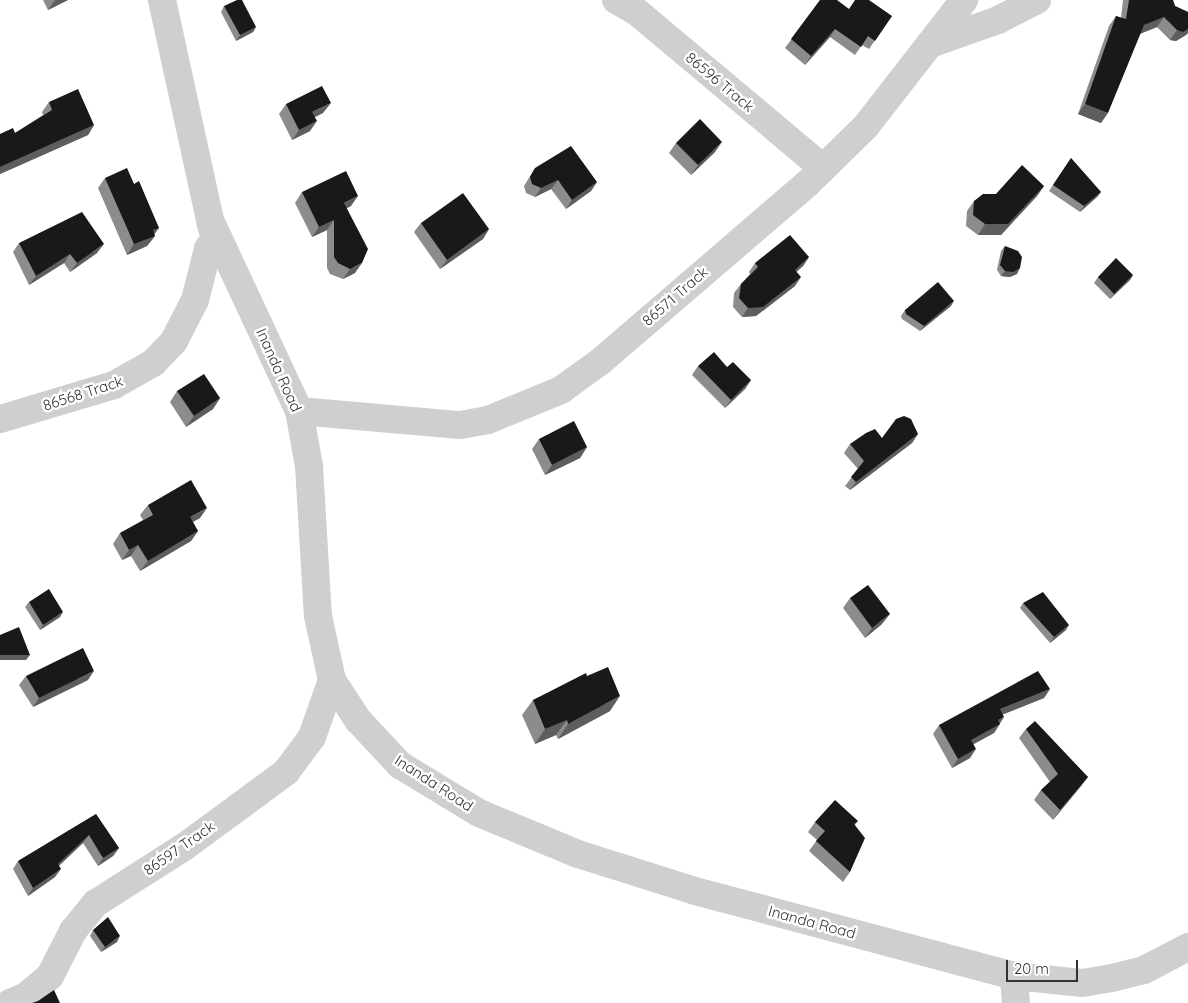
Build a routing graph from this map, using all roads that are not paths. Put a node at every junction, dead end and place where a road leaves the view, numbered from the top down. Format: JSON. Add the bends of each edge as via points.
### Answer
{"nodes":[{"id":1,"x":162,"y":0,"type":"edge"},
{"id":2,"x":616,"y":0,"type":"edge"},
{"id":3,"x":964,"y":0,"type":"edge"},
{"id":4,"x":1037,"y":0,"type":"edge"},
{"id":5,"x":930,"y":44,"type":"junction"},
{"id":6,"x":822,"y":167,"type":"junction"},
{"id":7,"x":210,"y":220,"type":"junction"},
{"id":8,"x":299,"y":411,"type":"junction"},
{"id":9,"x":0,"y":419,"type":"edge"},
{"id":10,"x":332,"y":680,"type":"junction"},
{"id":11,"x":1188,"y":947,"type":"edge"},
{"id":12,"x":1014,"y":976,"type":"junction"},
{"id":13,"x":10,"y":1003,"type":"edge"},
{"id":14,"x":1016,"y":1003,"type":"edge"}],
"edges":[{"from":1,"to":7,"type":"street","name":"Inanda Road"},
{"from":2,"to":6,"type":"street","name":"86596 Track","via":[[637,12]]},
{"from":3,"to":5,"type":"street","name":"86571 Track"},
{"from":4,"to":5,"type":"street","via":[[998,20]]},
{"from":5,"to":6,"type":"street","name":"86571 Track","via":[[866,126]]},
{"from":6,"to":8,"type":"street","name":"86571 Track","via":[[809,182],[601,361],[560,390],[529,405],[488,420],[460,424]]},
{"from":7,"to":8,"type":"street","name":"Inanda Road"},
{"from":7,"to":9,"type":"street","name":"86568 Track","via":[[215,238],[208,249],[195,300],[174,342],[153,363],[114,385]]},
{"from":8,"to":10,"type":"street","name":"Inanda Road","via":[[309,466],[318,616]]},
{"from":10,"to":12,"type":"street","name":"Inanda Road","via":[[358,720],[400,765],[479,813],[578,854],[695,891]]},
{"from":10,"to":13,"type":"street","name":"86597 Track","via":[[312,737],[286,772],[184,847],[96,903],[73,931],[50,976],[25,997]]},
{"from":11,"to":12,"type":"street","name":"Inanda Road","via":[[1144,970],[1083,983]]},
{"from":12,"to":14,"type":"street"}]}
